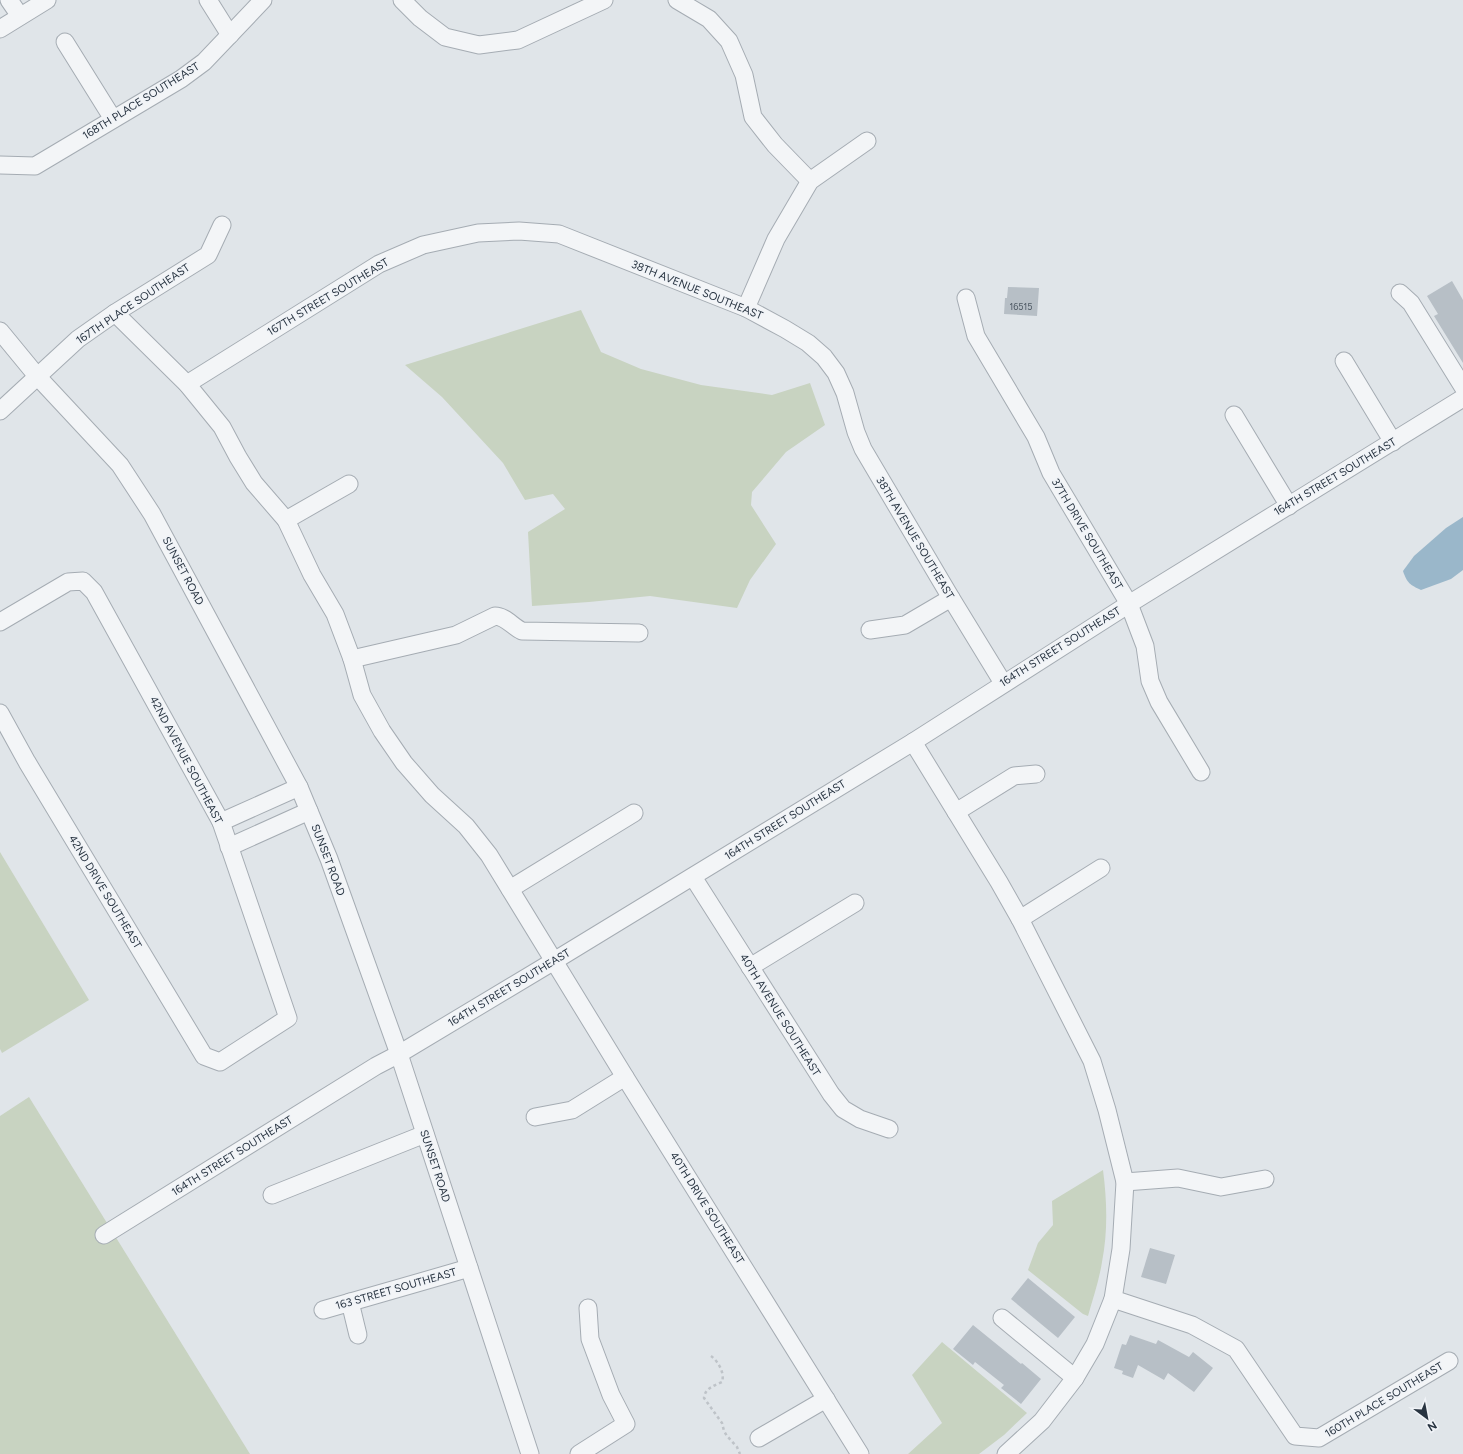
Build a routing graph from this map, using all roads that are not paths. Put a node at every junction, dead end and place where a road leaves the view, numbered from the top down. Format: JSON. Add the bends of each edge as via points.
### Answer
{"nodes":[{"id":1,"x":9,"y":0,"type":"edge"},
{"id":2,"x":47,"y":0,"type":"edge"},
{"id":3,"x":208,"y":0,"type":"edge"},
{"id":4,"x":263,"y":0,"type":"edge"},
{"id":5,"x":402,"y":0,"type":"edge"},
{"id":6,"x":604,"y":0,"type":"edge"},
{"id":7,"x":676,"y":0,"type":"edge"},
{"id":8,"x":20,"y":16,"type":"junction"},
{"id":9,"x":0,"y":29,"type":"edge"},
{"id":10,"x":230,"y":35,"type":"junction"},
{"id":11,"x":66,"y":42,"type":"dead end"},
{"id":12,"x":113,"y":119,"type":"junction"},
{"id":13,"x":867,"y":141,"type":"dead end"},
{"id":14,"x":0,"y":165,"type":"edge"},
{"id":15,"x":810,"y":181,"type":"junction"},
{"id":16,"x":222,"y":225,"type":"dead end"},
{"id":17,"x":478,"y":233,"type":"joint"},
{"id":18,"x":1400,"y":293,"type":"dead end"},
{"id":19,"x":966,"y":298,"type":"dead end"},
{"id":20,"x":746,"y":308,"type":"junction"},
{"id":21,"x":115,"y":313,"type":"junction"},
{"id":22,"x":0,"y":331,"type":"edge"},
{"id":23,"x":1344,"y":361,"type":"dead end"},
{"id":24,"x":37,"y":376,"type":"junction"},
{"id":25,"x":187,"y":384,"type":"junction"},
{"id":26,"x":1463,"y":387,"type":"edge"},
{"id":27,"x":1463,"y":398,"type":"edge"},
{"id":28,"x":0,"y":410,"type":"edge"},
{"id":29,"x":1234,"y":415,"type":"dead end"},
{"id":30,"x":1393,"y":442,"type":"junction"},
{"id":31,"x":349,"y":484,"type":"dead end"},
{"id":32,"x":1289,"y":506,"type":"junction"},
{"id":33,"x":286,"y":520,"type":"junction"},
{"id":34,"x":951,"y":598,"type":"junction"},
{"id":35,"x":1129,"y":604,"type":"junction"},
{"id":36,"x":0,"y":622,"type":"edge"},
{"id":37,"x":870,"y":630,"type":"dead end"},
{"id":38,"x":639,"y":633,"type":"dead end"},
{"id":39,"x":352,"y":659,"type":"junction"},
{"id":40,"x":1003,"y":683,"type":"junction"},
{"id":41,"x":0,"y":713,"type":"edge"},
{"id":42,"x":913,"y":742,"type":"junction"},
{"id":43,"x":1201,"y":772,"type":"dead end"},
{"id":44,"x":1036,"y":774,"type":"dead end"},
{"id":45,"x":299,"y":787,"type":"junction"},
{"id":46,"x":309,"y":811,"type":"junction"},
{"id":47,"x":956,"y":812,"type":"junction"},
{"id":48,"x":634,"y":813,"type":"dead end"},
{"id":49,"x":221,"y":822,"type":"junction"},
{"id":50,"x":229,"y":847,"type":"junction"},
{"id":51,"x":1101,"y":868,"type":"dead end"},
{"id":52,"x":693,"y":877,"type":"junction"},
{"id":53,"x":510,"y":889,"type":"junction"},
{"id":54,"x":855,"y":903,"type":"dead end"},
{"id":55,"x":1020,"y":919,"type":"junction"},
{"id":56,"x":554,"y":961,"type":"junction"},
{"id":57,"x":750,"y":967,"type":"junction"},
{"id":58,"x":288,"y":1018,"type":"joint"},
{"id":59,"x":399,"y":1054,"type":"junction"},
{"id":60,"x":625,"y":1077,"type":"junction"},
{"id":61,"x":534,"y":1117,"type":"dead end"},
{"id":62,"x":890,"y":1129,"type":"dead end"},
{"id":63,"x":425,"y":1134,"type":"junction"},
{"id":64,"x":1265,"y":1179,"type":"dead end"},
{"id":65,"x":1125,"y":1182,"type":"junction"},
{"id":66,"x":272,"y":1195,"type":"dead end"},
{"id":67,"x":104,"y":1235,"type":"dead end"},
{"id":68,"x":469,"y":1268,"type":"junction"},
{"id":69,"x":1113,"y":1299,"type":"junction"},
{"id":70,"x":350,"y":1302,"type":"junction"},
{"id":71,"x":588,"y":1308,"type":"dead end"},
{"id":72,"x":323,"y":1310,"type":"dead end"},
{"id":73,"x":1002,"y":1318,"type":"dead end"},
{"id":74,"x":358,"y":1335,"type":"dead end"},
{"id":75,"x":1449,"y":1361,"type":"dead end"},
{"id":76,"x":1075,"y":1378,"type":"junction"},
{"id":77,"x":826,"y":1399,"type":"junction"},
{"id":78,"x":760,"y":1438,"type":"dead end"},
{"id":79,"x":530,"y":1454,"type":"edge"},
{"id":80,"x":579,"y":1454,"type":"edge"},
{"id":81,"x":860,"y":1454,"type":"edge"},
{"id":82,"x":1006,"y":1454,"type":"edge"}],
"edges":[{"from":1,"to":8,"type":"street"},
{"from":2,"to":8,"type":"street"},
{"from":3,"to":10,"type":"street"},
{"from":4,"to":10,"type":"street","name":"168TH PLACE SOUTHEAST"},
{"from":5,"to":6,"type":"street","via":[[445,37],[479,44],[518,40]]},
{"from":7,"to":15,"type":"street","via":[[709,18],[729,41],[744,75],[753,117],[775,145]]},
{"from":8,"to":9,"type":"street"},
{"from":10,"to":12,"type":"street","name":"168TH PLACE SOUTHEAST","via":[[204,62],[181,79]]},
{"from":11,"to":12,"type":"street"},
{"from":12,"to":14,"type":"street","name":"168TH PLACE SOUTHEAST","via":[[36,166]]},
{"from":13,"to":15,"type":"street"},
{"from":15,"to":20,"type":"street","via":[[776,239]]},
{"from":16,"to":21,"type":"street","name":"167TH PLACE SOUTHEAST","via":[[208,255]]},
{"from":17,"to":20,"type":"street","name":"38TH AVENUE SOUTHEAST","via":[[519,231],[559,234]]},
{"from":17,"to":25,"type":"street","name":"167TH STREET SOUTHEAST","via":[[423,245],[379,264]]},
{"from":18,"to":26,"type":"street","via":[[1411,303]]},
{"from":19,"to":35,"type":"street","name":"37TH DRIVE SOUTHEAST","via":[[976,336],[1036,437],[1051,474]]},
{"from":20,"to":34,"type":"street","name":"38TH AVENUE SOUTHEAST","via":[[808,343],[824,357],[836,373],[863,449]]},
{"from":21,"to":24,"type":"street","name":"167TH PLACE SOUTHEAST","via":[[78,339]]},
{"from":21,"to":25,"type":"street","name":"40TH DRIVE SOUTHEAST"},
{"from":22,"to":24,"type":"street","name":"SUNSET ROAD"},
{"from":23,"to":30,"type":"street"},
{"from":24,"to":28,"type":"street","name":"167TH PLACE SOUTHEAST"},
{"from":24,"to":45,"type":"street","name":"SUNSET ROAD","via":[[120,465],[152,514]]},
{"from":25,"to":33,"type":"street","name":"40TH DRIVE SOUTHEAST","via":[[222,427],[254,483]]},
{"from":27,"to":30,"type":"street","name":"164TH STREET SOUTHEAST"},
{"from":29,"to":32,"type":"street"},
{"from":30,"to":32,"type":"street","name":"164TH STREET SOUTHEAST"},
{"from":31,"to":33,"type":"street"},
{"from":32,"to":35,"type":"street","name":"164TH STREET SOUTHEAST"},
{"from":33,"to":39,"type":"street","name":"40TH DRIVE SOUTHEAST","via":[[312,575],[335,614]]},
{"from":34,"to":37,"type":"street","via":[[905,625]]},
{"from":34,"to":40,"type":"street","name":"38TH AVENUE SOUTHEAST"},
{"from":35,"to":40,"type":"street","name":"164TH STREET SOUTHEAST"},
{"from":35,"to":43,"type":"street","name":"37TH DRIVE SOUTHEAST","via":[[1145,646],[1150,681],[1159,702]]},
{"from":36,"to":49,"type":"street","name":"42ND AVENUE SOUTHEAST","via":[[68,582],[83,581],[94,592]]},
{"from":38,"to":39,"type":"street","via":[[522,631],[514,628],[501,616],[495,616],[456,635]]},
{"from":39,"to":53,"type":"street","name":"40TH DRIVE SOUTHEAST","via":[[362,695],[382,731],[404,763],[432,795],[466,826],[489,855]]},
{"from":40,"to":42,"type":"street","name":"164TH STREET SOUTHEAST"},
{"from":41,"to":58,"type":"street","name":"42ND DRIVE SOUTHEAST","via":[[204,1056],[220,1062]]},
{"from":42,"to":47,"type":"street"},
{"from":42,"to":52,"type":"street","name":"164TH STREET SOUTHEAST"},
{"from":44,"to":47,"type":"street","via":[[1014,776]]},
{"from":45,"to":46,"type":"street","name":"SUNSET ROAD"},
{"from":45,"to":49,"type":"street"},
{"from":46,"to":50,"type":"street"},
{"from":46,"to":59,"type":"street","name":"SUNSET ROAD","via":[[329,859]]},
{"from":47,"to":55,"type":"street"},
{"from":48,"to":53,"type":"street"},
{"from":49,"to":50,"type":"street","name":"42ND AVENUE SOUTHEAST"},
{"from":50,"to":58,"type":"street","name":"42ND AVENUE SOUTHEAST"},
{"from":51,"to":55,"type":"street"},
{"from":52,"to":56,"type":"street","name":"164TH STREET SOUTHEAST"},
{"from":52,"to":57,"type":"street","name":"40TH AVENUE SOUTHEAST"},
{"from":53,"to":56,"type":"street","name":"40TH DRIVE SOUTHEAST"},
{"from":54,"to":57,"type":"street"},
{"from":55,"to":65,"type":"street","via":[[1092,1062]]},
{"from":56,"to":59,"type":"street","name":"164TH STREET SOUTHEAST"},
{"from":56,"to":60,"type":"street","name":"40TH DRIVE SOUTHEAST"},
{"from":57,"to":62,"type":"street","name":"40TH AVENUE SOUTHEAST","via":[[843,1109],[860,1119]]},
{"from":59,"to":63,"type":"street","name":"SUNSET ROAD"},
{"from":59,"to":67,"type":"street","name":"164TH STREET SOUTHEAST"},
{"from":60,"to":61,"type":"street","via":[[572,1110]]},
{"from":60,"to":77,"type":"street","name":"40TH DRIVE SOUTHEAST"},
{"from":63,"to":66,"type":"street"},
{"from":63,"to":68,"type":"street","name":"SUNSET ROAD"},
{"from":64,"to":65,"type":"street","via":[[1221,1187],[1178,1178]]},
{"from":65,"to":69,"type":"street","via":[[1121,1249]]},
{"from":68,"to":70,"type":"street","name":"163 STREET SOUTHEAST"},
{"from":68,"to":79,"type":"street","name":"SUNSET ROAD"},
{"from":69,"to":75,"type":"street","name":"160TH PLACE SOUTHEAST","via":[[1192,1325],[1236,1349],[1295,1436],[1319,1438]]},
{"from":69,"to":76,"type":"street","via":[[1095,1344]]},
{"from":70,"to":72,"type":"street","name":"163 STREET SOUTHEAST"},
{"from":70,"to":74,"type":"street"},
{"from":71,"to":80,"type":"street","via":[[590,1339],[611,1395],[626,1424]]},
{"from":73,"to":76,"type":"street"},
{"from":76,"to":82,"type":"street","via":[[1042,1421]]},
{"from":77,"to":78,"type":"street"},
{"from":77,"to":81,"type":"street","name":"40TH DRIVE SOUTHEAST"}]}
